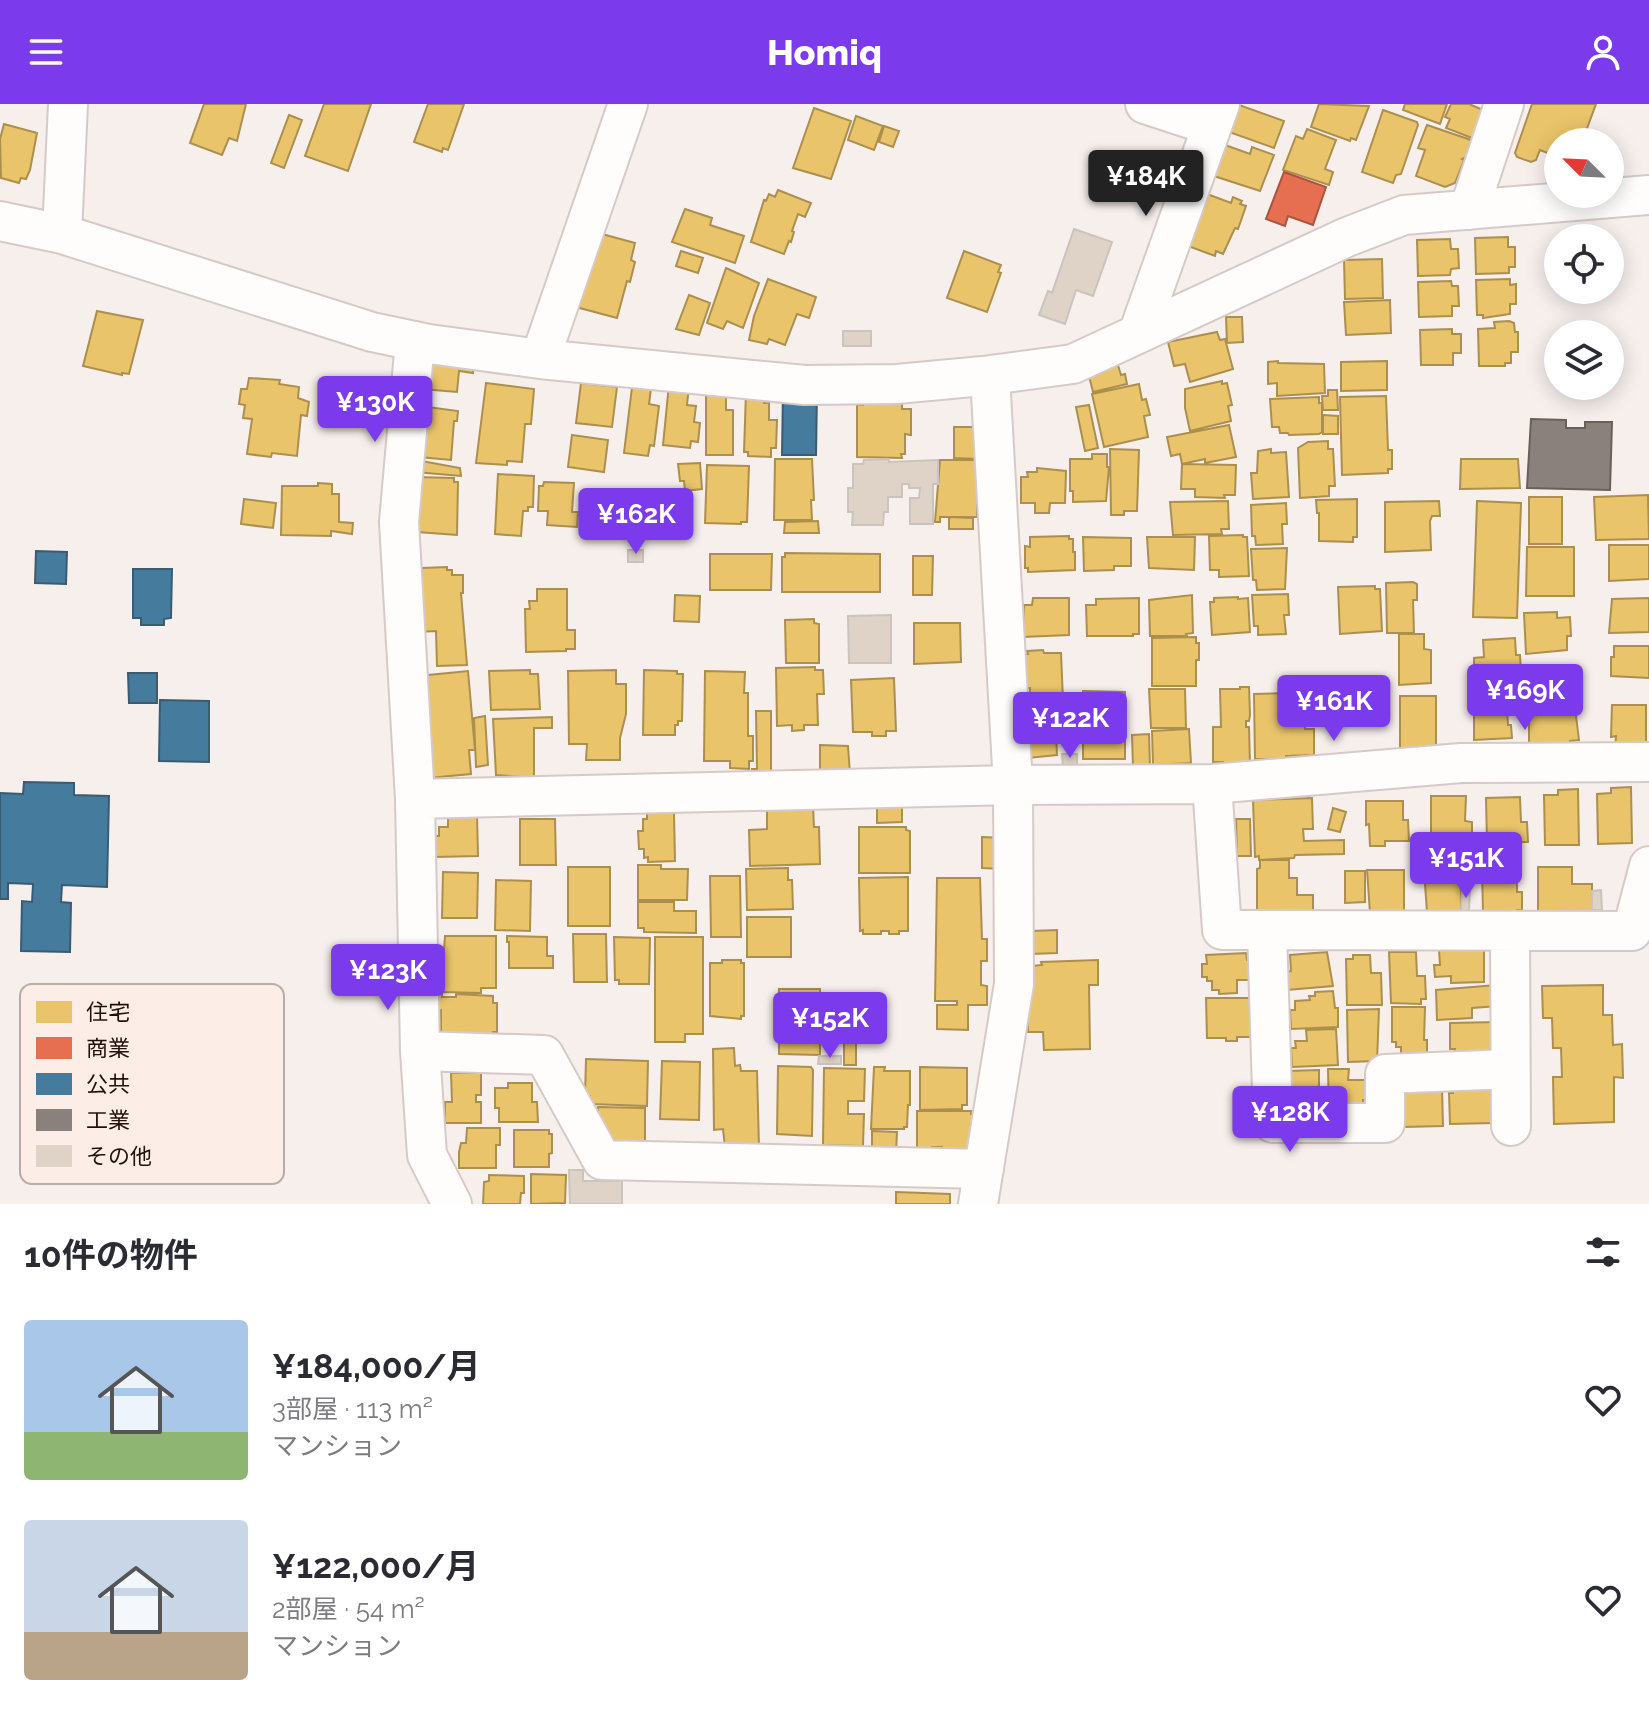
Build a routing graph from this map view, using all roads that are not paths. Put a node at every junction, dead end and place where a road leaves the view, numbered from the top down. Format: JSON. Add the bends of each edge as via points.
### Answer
{"nodes":[{"id":1,"x":68,"y":104,"type":"edge"},
{"id":2,"x":628,"y":104,"type":"edge"},
{"id":3,"x":1145,"y":104,"type":"edge"},
{"id":4,"x":1504,"y":104,"type":"edge"},
{"id":5,"x":1216,"y":115,"type":"edge"},
{"id":6,"x":1649,"y":195,"type":"edge"},
{"id":7,"x":1469,"y":210,"type":"junction"},
{"id":8,"x":0,"y":221,"type":"edge"},
{"id":9,"x":62,"y":234,"type":"junction"},
{"id":10,"x":1139,"y":331,"type":"junction"},
{"id":11,"x":415,"y":341,"type":"junction"},
{"id":12,"x":540,"y":359,"type":"junction"},
{"id":13,"x":990,"y":376,"type":"junction"},
{"id":14,"x":1649,"y":762,"type":"edge"},
{"id":15,"x":1212,"y":784,"type":"junction"},
{"id":16,"x":1013,"y":785,"type":"junction"},
{"id":17,"x":415,"y":799,"type":"junction"},
{"id":18,"x":1649,"y":866,"type":"edge"},
{"id":19,"x":1267,"y":930,"type":"junction"},
{"id":20,"x":1510,"y":931,"type":"junction"},
{"id":21,"x":420,"y":1051,"type":"junction"},
{"id":22,"x":1510,"y":1069,"type":"junction"},
{"id":23,"x":1511,"y":1126,"type":"dead end"},
{"id":24,"x":981,"y":1187,"type":"edge"},
{"id":25,"x":452,"y":1204,"type":"edge"}],
"edges":[{"from":1,"to":9,"type":"street"},
{"from":2,"to":12,"type":"street"},
{"from":3,"to":5,"type":"street"},
{"from":4,"to":7,"type":"street"},
{"from":5,"to":10,"type":"street"},
{"from":6,"to":7,"type":"street"},
{"from":7,"to":10,"type":"street","via":[[1404,215]]},
{"from":8,"to":9,"type":"street"},
{"from":9,"to":11,"type":"street"},
{"from":10,"to":13,"type":"street","via":[[1073,364]]},
{"from":11,"to":12,"type":"street"},
{"from":11,"to":17,"type":"street","via":[[399,522]]},
{"from":12,"to":13,"type":"street","via":[[805,385]]},
{"from":13,"to":16,"type":"street"},
{"from":14,"to":15,"type":"street","via":[[1461,763]]},
{"from":15,"to":16,"type":"street"},
{"from":15,"to":19,"type":"street","via":[[1222,930]]},
{"from":16,"to":17,"type":"street"},
{"from":16,"to":24,"type":"street","via":[[1014,984]]},
{"from":17,"to":21,"type":"street"},
{"from":18,"to":20,"type":"street","via":[[1632,931]]},
{"from":19,"to":20,"type":"street"},
{"from":19,"to":22,"type":"street","via":[[1273,1123],[1385,1123],[1385,1074]]},
{"from":20,"to":22,"type":"street"},
{"from":21,"to":24,"type":"street","via":[[544,1055],[602,1160]]},
{"from":21,"to":25,"type":"street","via":[[427,1155]]},
{"from":22,"to":23,"type":"street"}]}
